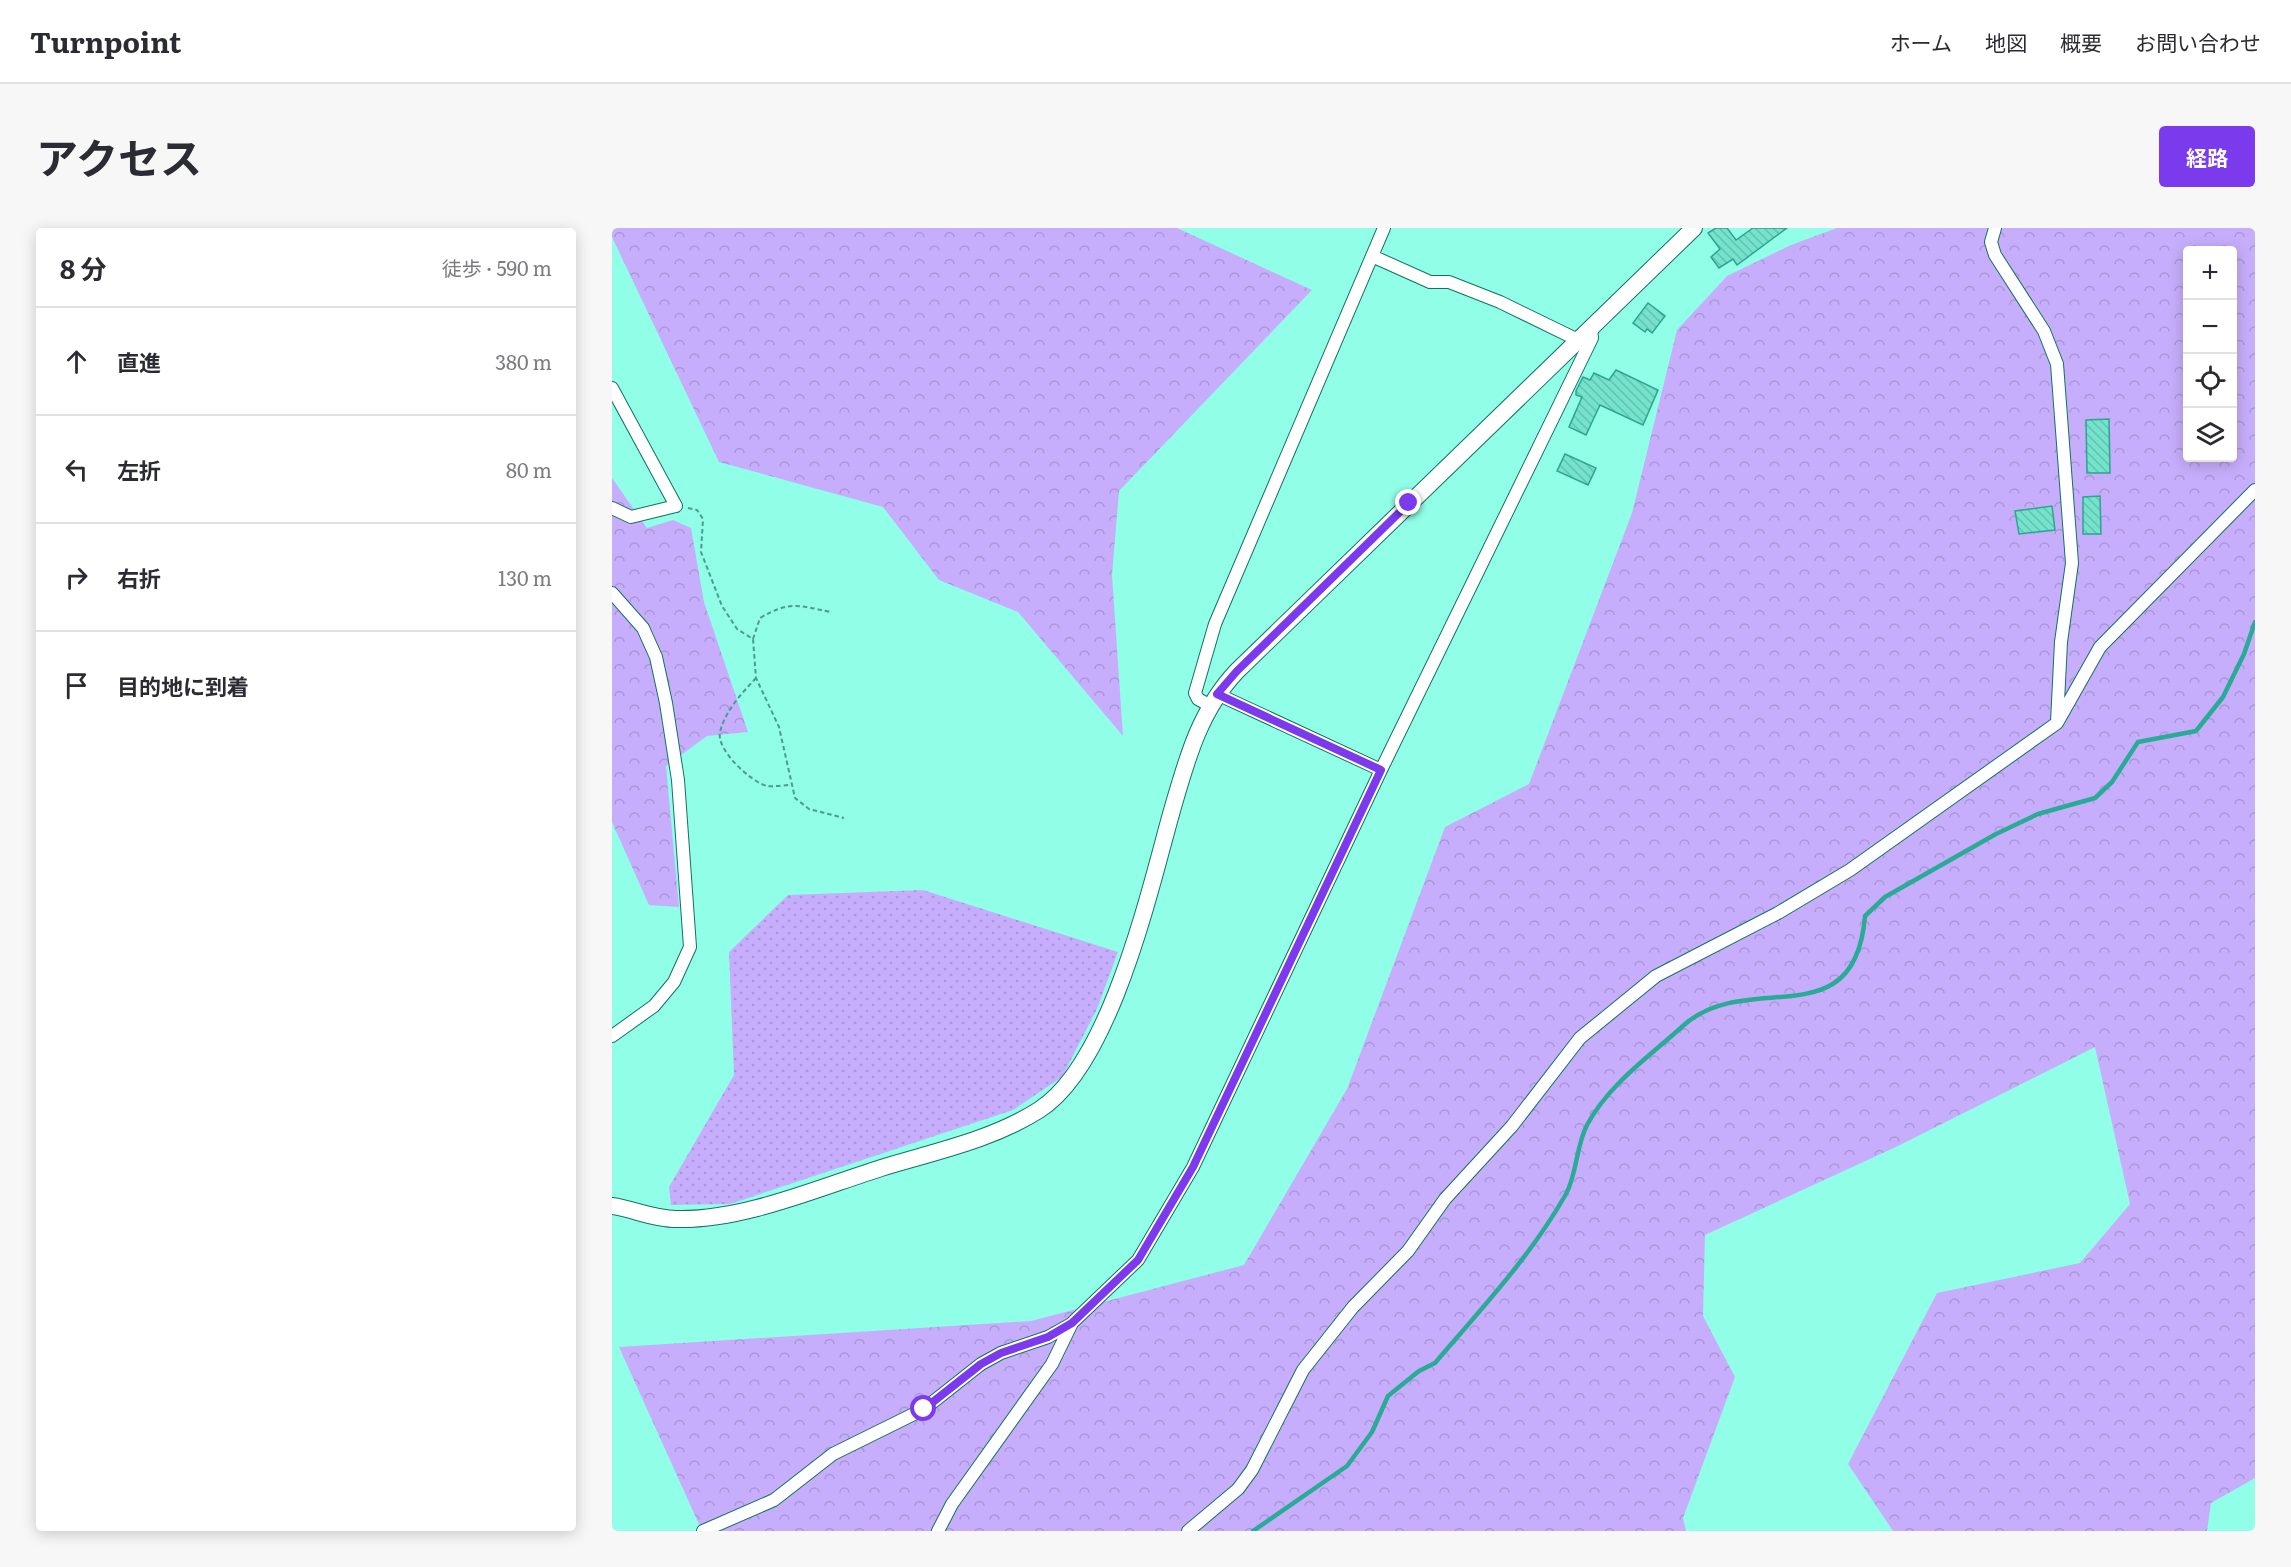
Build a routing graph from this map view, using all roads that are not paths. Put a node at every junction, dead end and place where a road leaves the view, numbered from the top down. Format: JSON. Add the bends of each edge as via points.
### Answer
{"nodes":[{"id":1,"x":1384,"y":228,"type":"edge"},
{"id":2,"x":1694,"y":228,"type":"edge"},
{"id":3,"x":1995,"y":228,"type":"edge"},
{"id":4,"x":1372,"y":256,"type":"junction"},
{"id":5,"x":1591,"y":329,"type":"junction"},
{"id":6,"x":1578,"y":340,"type":"junction"},
{"id":7,"x":612,"y":388,"type":"edge"},
{"id":8,"x":2255,"y":490,"type":"edge"},
{"id":9,"x":612,"y":508,"type":"edge"},
{"id":10,"x":612,"y":593,"type":"edge"},
{"id":11,"x":1213,"y":700,"type":"junction"},
{"id":12,"x":2057,"y":723,"type":"junction"},
{"id":13,"x":1381,"y":770,"type":"junction"},
{"id":14,"x":612,"y":1036,"type":"edge"},
{"id":15,"x":612,"y":1206,"type":"edge"},
{"id":16,"x":1072,"y":1323,"type":"junction"},
{"id":17,"x":703,"y":1531,"type":"edge"},
{"id":18,"x":938,"y":1531,"type":"edge"},
{"id":19,"x":1188,"y":1531,"type":"edge"}],
"edges":[{"from":1,"to":4,"type":"street"},
{"from":2,"to":5,"type":"street"},
{"from":3,"to":12,"type":"street","via":[[1991,242],[1995,255],[2044,331],[2057,364],[2072,563],[2061,642]]},
{"from":4,"to":6,"type":"street","via":[[1430,282],[1449,282],[1500,302]]},
{"from":4,"to":11,"type":"street","via":[[1215,624],[1195,693],[1198,699]]},
{"from":5,"to":6,"type":"street"},
{"from":5,"to":13,"type":"street","via":[[1592,338]]},
{"from":6,"to":11,"type":"street","via":[[1253,655]]},
{"from":7,"to":9,"type":"street","via":[[676,506],[631,517]]},
{"from":8,"to":12,"type":"street","via":[[2100,647]]},
{"from":10,"to":14,"type":"street","via":[[643,628],[656,657],[678,780],[690,947],[674,982],[654,1005]]},
{"from":11,"to":13,"type":"street"},
{"from":11,"to":15,"type":"street","via":[[1186,762],[1113,1003],[1085,1056],[1056,1096],[1040,1109],[985,1136],[759,1207],[711,1218],[675,1219]]},
{"from":12,"to":19,"type":"street","via":[[1850,870],[1778,913],[1656,976],[1580,1038],[1512,1126],[1444,1199],[1408,1251],[1353,1307],[1303,1370],[1238,1489]]},
{"from":13,"to":16,"type":"street","via":[[1193,1167],[1138,1260]]},
{"from":16,"to":17,"type":"street","via":[[981,1364],[924,1409],[833,1454],[774,1500]]},
{"from":16,"to":18,"type":"street","via":[[1052,1364],[952,1504]]}]}
